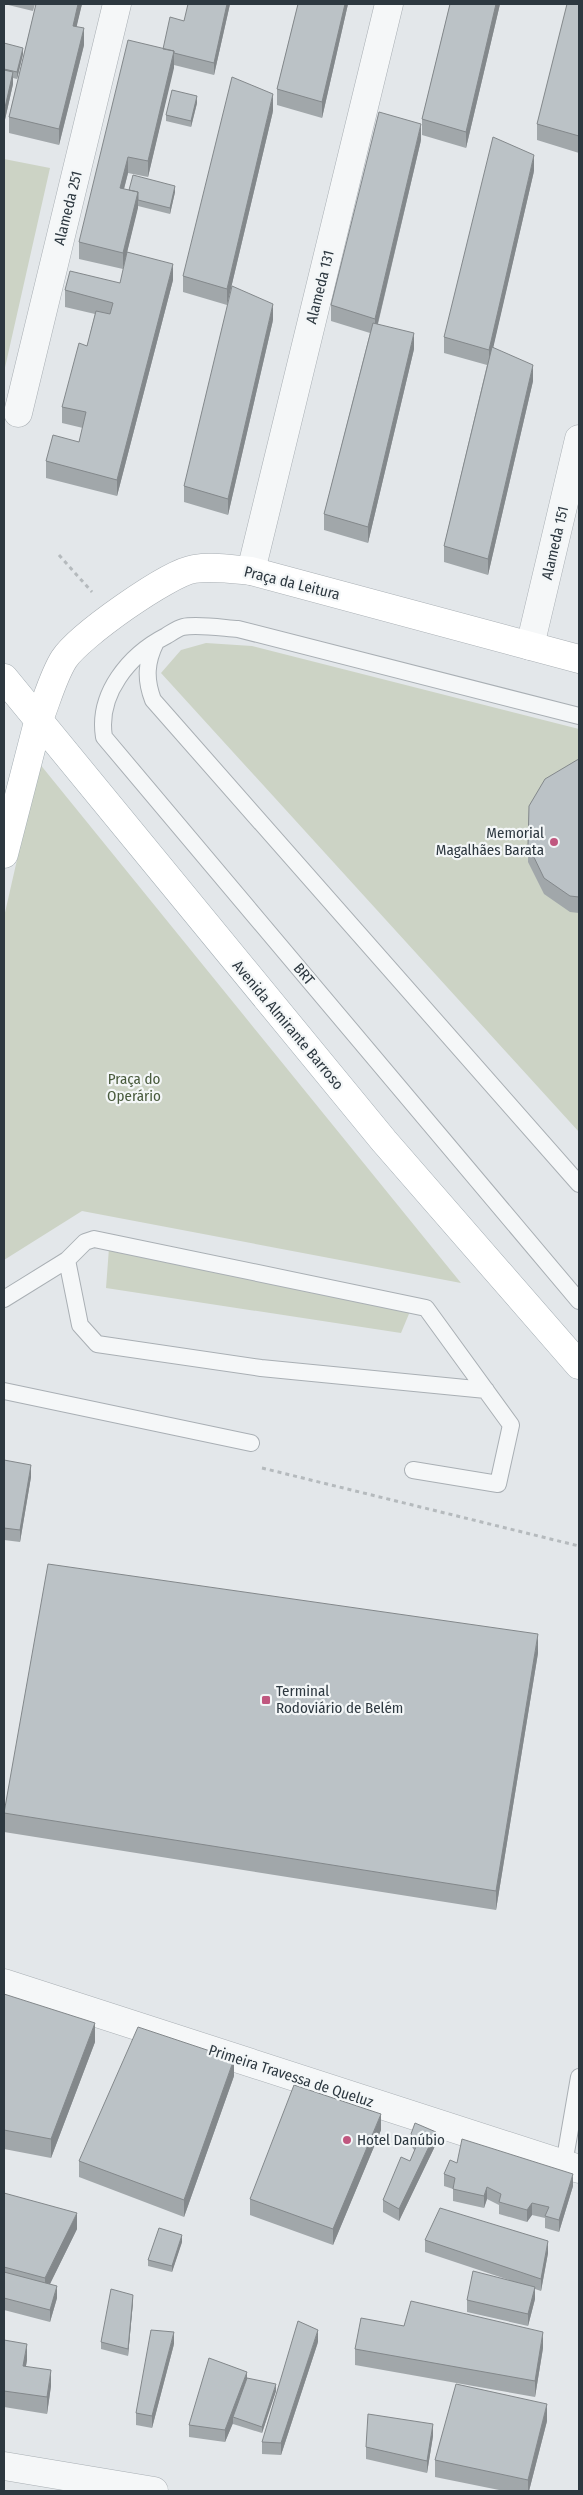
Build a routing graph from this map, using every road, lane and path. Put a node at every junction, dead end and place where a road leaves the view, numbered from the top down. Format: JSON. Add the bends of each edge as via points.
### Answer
{"nodes":[{"id":1,"x":117,"y":4,"type":"edge"},
{"id":2,"x":389,"y":4,"type":"edge"},
{"id":3,"x":18,"y":413,"type":"dead end"},
{"id":4,"x":579,"y":439,"type":"edge"},
{"id":5,"x":251,"y":571,"type":"junction"},
{"id":6,"x":157,"y":640,"type":"junction"},
{"id":7,"x":530,"y":646,"type":"junction"},
{"id":8,"x":579,"y":659,"type":"edge"},
{"id":9,"x":4,"y":678,"type":"edge"},
{"id":10,"x":579,"y":716,"type":"edge"},
{"id":11,"x":38,"y":722,"type":"junction"},
{"id":12,"x":4,"y":854,"type":"edge"},
{"id":13,"x":579,"y":1184,"type":"edge"},
{"id":14,"x":67,"y":1260,"type":"junction"},
{"id":15,"x":4,"y":1298,"type":"edge"},
{"id":16,"x":579,"y":1301,"type":"edge"},
{"id":17,"x":579,"y":1366,"type":"edge"},
{"id":18,"x":486,"y":1390,"type":"junction"},
{"id":19,"x":4,"y":1391,"type":"edge"},
{"id":20,"x":251,"y":1443,"type":"dead end"},
{"id":21,"x":253,"y":1466,"type":"dead end"},
{"id":22,"x":412,"y":1470,"type":"dead end"},
{"id":23,"x":579,"y":1546,"type":"edge"},
{"id":24,"x":4,"y":1983,"type":"edge"},
{"id":25,"x":579,"y":2077,"type":"edge"},
{"id":26,"x":572,"y":2167,"type":"edge"},
{"id":27,"x":4,"y":2466,"type":"edge"},
{"id":28,"x":154,"y":2491,"type":"edge"}],
"edges":[{"from":1,"to":3,"type":"street","name":"Alameda 251"},
{"from":2,"to":5,"type":"street","name":"Alameda 131"},
{"from":4,"to":7,"type":"street","name":"Alameda 151"},
{"from":5,"to":7,"type":"main road","name":"Praça da Leitura"},
{"from":5,"to":11,"type":"main road","name":"Praça da Leitura","via":[[193,569],[162,583],[113,614],[64,659]]},
{"from":6,"to":10,"type":"lane","name":"BRT","via":[[184,627],[238,629]]},
{"from":6,"to":13,"type":"lane","via":[[147,670],[153,700]]},
{"from":6,"to":16,"type":"lane","name":"BRT","via":[[114,682],[104,705],[104,737]]},
{"from":7,"to":8,"type":"main road","name":"Praça da Leitura"},
{"from":9,"to":11,"type":"main road","name":"Avenida Almirante Barroso"},
{"from":11,"to":12,"type":"main road","name":"Praça da Leitura"},
{"from":11,"to":17,"type":"main road","name":"Avenida Almirante Barroso","via":[[384,1141]]},
{"from":14,"to":15,"type":"lane"},
{"from":14,"to":18,"type":"lane","via":[[85,1242],[94,1239],[416,1304],[426,1308]]},
{"from":14,"to":18,"type":"lane","via":[[80,1325],[97,1344],[261,1368]]},
{"from":18,"to":22,"type":"lane","via":[[511,1424],[498,1484]]},
{"from":19,"to":20,"type":"lane"},
{"from":21,"to":23,"type":"path"},
{"from":24,"to":26,"type":"street","name":"Primeira Travessa de Queluz"},
{"from":25,"to":26,"type":"lane"},
{"from":27,"to":28,"type":"street"}]}
